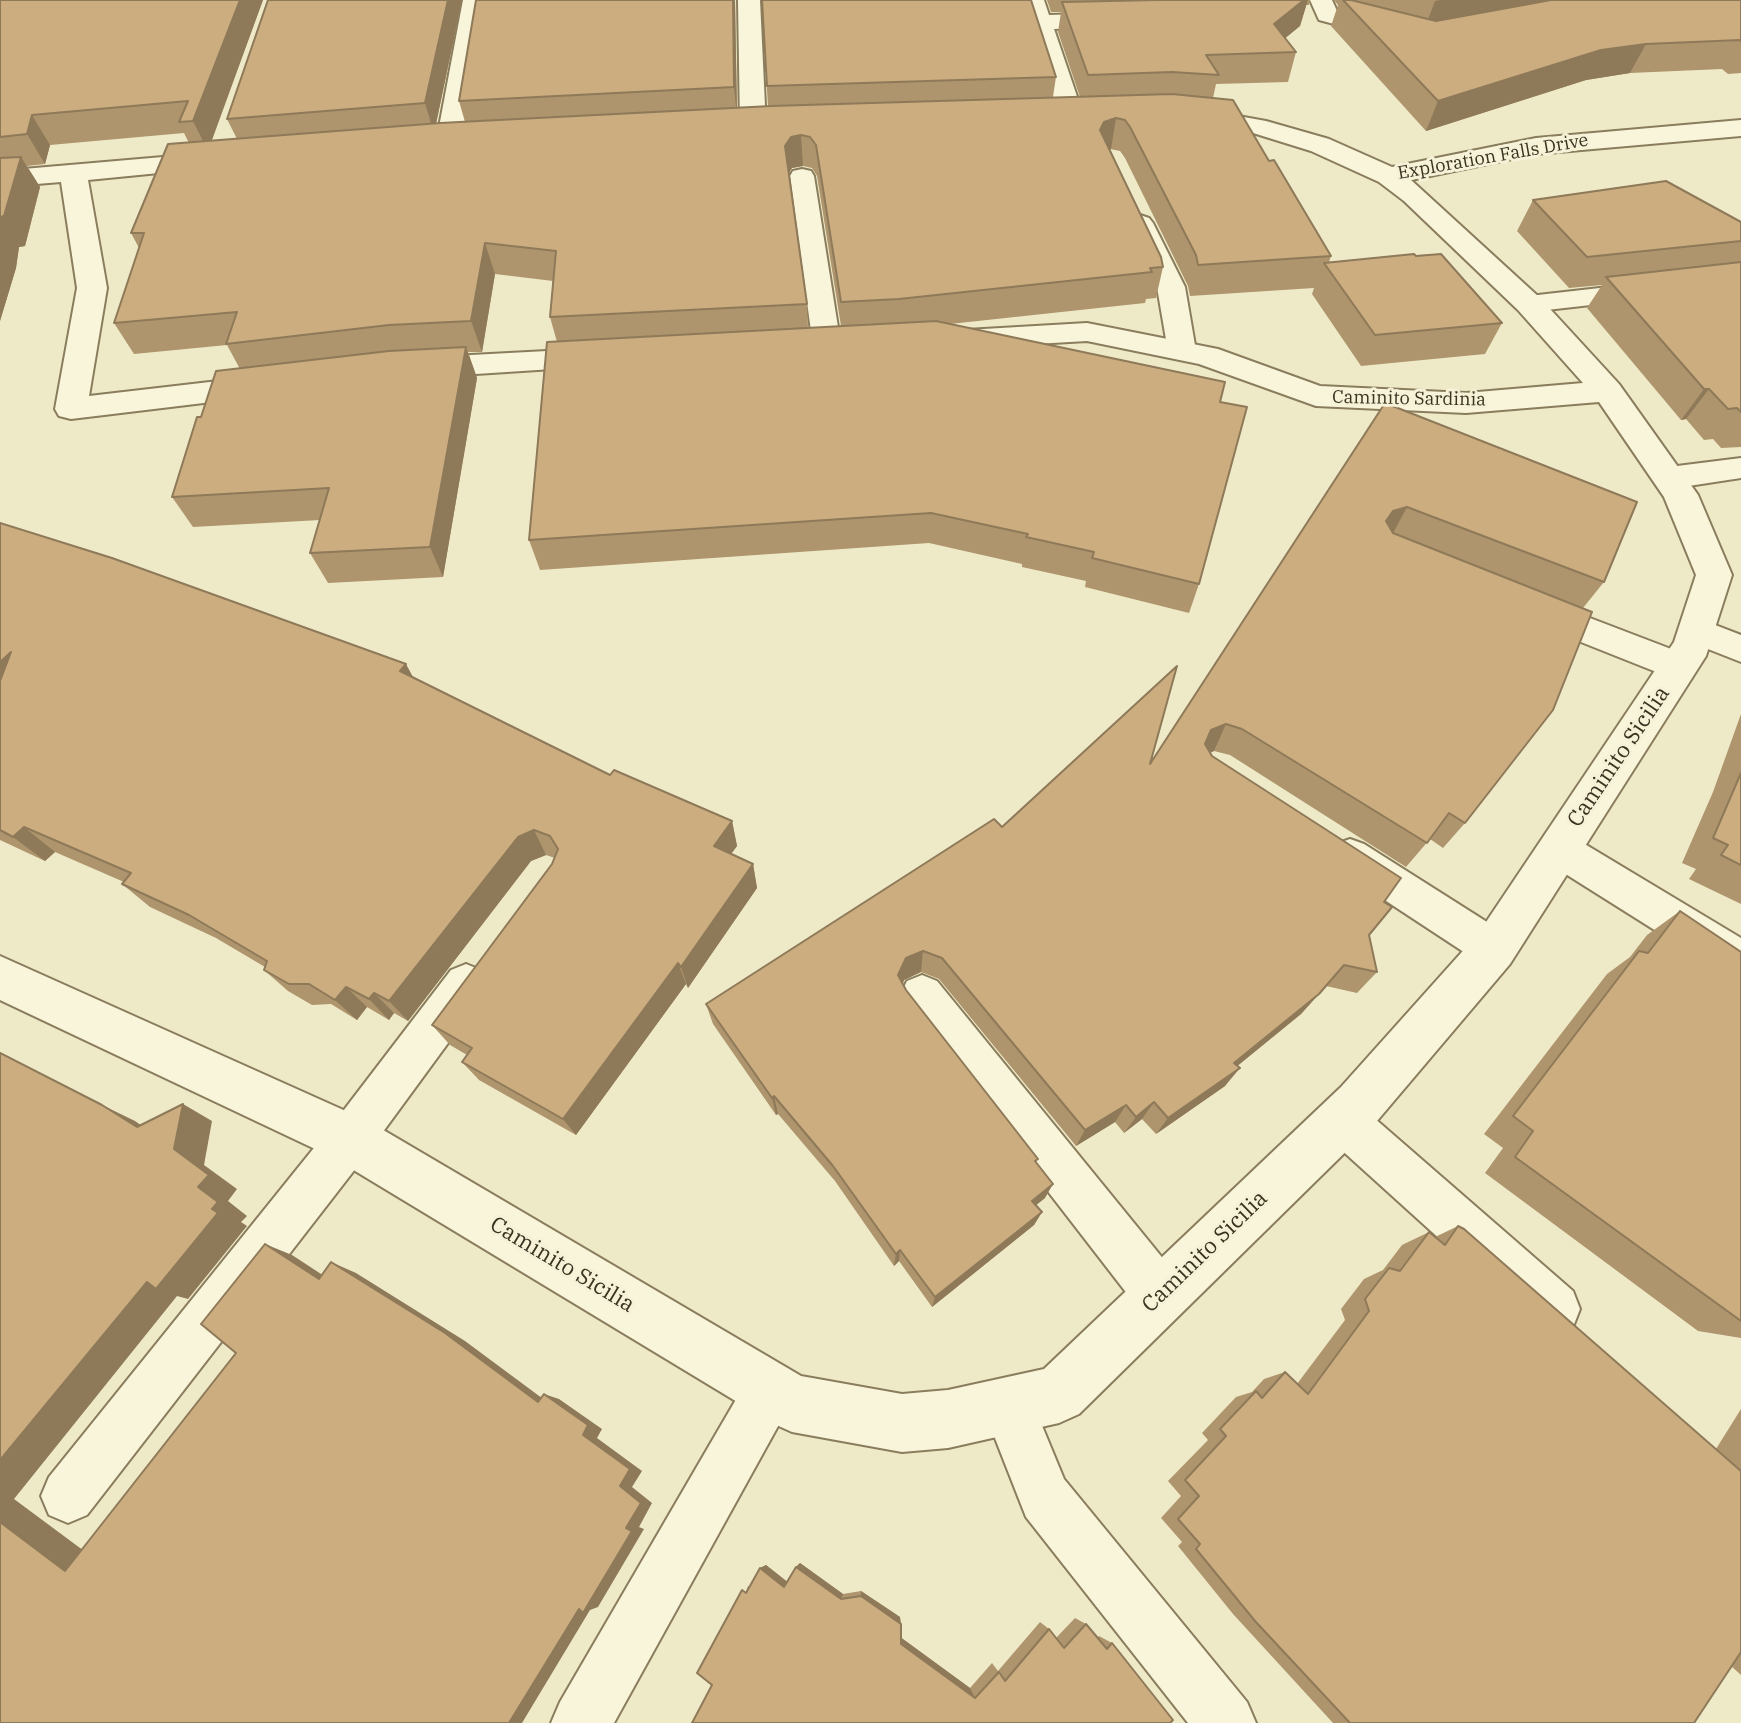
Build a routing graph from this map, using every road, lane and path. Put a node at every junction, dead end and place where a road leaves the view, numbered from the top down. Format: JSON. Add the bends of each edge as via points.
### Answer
{"nodes":[{"id":1,"x":474,"y":0,"type":"edge"},
{"id":2,"x":749,"y":0,"type":"edge"},
{"id":3,"x":1324,"y":8,"type":"edge"},
{"id":4,"x":1037,"y":11,"type":"edge"},
{"id":5,"x":1295,"y":16,"type":"edge"},
{"id":6,"x":1136,"y":20,"type":"edge"},
{"id":7,"x":1410,"y":37,"type":"edge"},
{"id":8,"x":1166,"y":113,"type":"edge"},
{"id":9,"x":1070,"y":114,"type":"junction"},
{"id":10,"x":1098,"y":114,"type":"edge"},
{"id":11,"x":1039,"y":115,"type":"edge"},
{"id":12,"x":722,"y":128,"type":"edge"},
{"id":13,"x":1741,"y":128,"type":"edge"},
{"id":14,"x":231,"y":131,"type":"edge"},
{"id":15,"x":479,"y":142,"type":"edge"},
{"id":16,"x":449,"y":143,"type":"junction"},
{"id":17,"x":418,"y":146,"type":"edge"},
{"id":18,"x":1741,"y":148,"type":"edge"},
{"id":19,"x":252,"y":158,"type":"edge"},
{"id":20,"x":221,"y":160,"type":"junction"},
{"id":21,"x":73,"y":171,"type":"junction"},
{"id":22,"x":802,"y":176,"type":"dead end"},
{"id":23,"x":0,"y":179,"type":"edge"},
{"id":24,"x":1401,"y":186,"type":"junction"},
{"id":25,"x":1130,"y":202,"type":"edge"},
{"id":26,"x":1741,"y":280,"type":"edge"},
{"id":27,"x":1529,"y":304,"type":"junction"},
{"id":28,"x":919,"y":341,"type":"edge"},
{"id":29,"x":842,"y":345,"type":"joint"},
{"id":30,"x":796,"y":348,"type":"edge"},
{"id":31,"x":1182,"y":351,"type":"junction"},
{"id":32,"x":638,"y":356,"type":"edge"},
{"id":33,"x":387,"y":371,"type":"edge"},
{"id":34,"x":292,"y":382,"type":"edge"},
{"id":35,"x":1608,"y":391,"type":"junction"},
{"id":36,"x":1741,"y":468,"type":"edge"},
{"id":37,"x":1669,"y":478,"type":"junction"},
{"id":38,"x":1505,"y":598,"type":"edge"},
{"id":39,"x":1688,"y":649,"type":"junction"},
{"id":40,"x":1741,"y":649,"type":"edge"},
{"id":41,"x":1321,"y":838,"type":"edge"},
{"id":42,"x":1559,"y":849,"type":"junction"},
{"id":43,"x":1494,"y":949,"type":"junction"},
{"id":44,"x":491,"y":950,"type":"edge"},
{"id":45,"x":1741,"y":961,"type":"edge"},
{"id":46,"x":0,"y":977,"type":"edge"},
{"id":47,"x":922,"y":995,"type":"dead end"},
{"id":48,"x":1342,"y":1120,"type":"junction"},
{"id":49,"x":350,"y":1139,"type":"junction"},
{"id":50,"x":1160,"y":1295,"type":"junction"},
{"id":51,"x":1589,"y":1340,"type":"edge"},
{"id":52,"x":770,"y":1390,"type":"junction"},
{"id":53,"x":1008,"y":1405,"type":"junction"},
{"id":54,"x":68,"y":1496,"type":"dead end"},
{"id":55,"x":581,"y":1723,"type":"edge"},
{"id":56,"x":1226,"y":1723,"type":"edge"}],
"edges":[{"from":1,"to":16,"type":"street"},
{"from":2,"to":12,"type":"street","via":[[763,126]]},
{"from":3,"to":5,"type":"street"},
{"from":3,"to":7,"type":"street"},
{"from":4,"to":6,"type":"street"},
{"from":4,"to":9,"type":"street"},
{"from":8,"to":24,"type":"street","via":[[1225,119],[1289,135]]},
{"from":9,"to":10,"type":"street"},
{"from":9,"to":11,"type":"street"},
{"from":13,"to":24,"type":"street","name":"Exploration Falls Drive","via":[[1536,146]]},
{"from":14,"to":20,"type":"street"},
{"from":15,"to":16,"type":"street"},
{"from":16,"to":17,"type":"street"},
{"from":18,"to":24,"type":"street","name":"Exploration Falls Drive"},
{"from":19,"to":20,"type":"street"},
{"from":20,"to":21,"type":"street"},
{"from":21,"to":23,"type":"street"},
{"from":21,"to":34,"type":"street","via":[[92,288],[71,409]]},
{"from":22,"to":29,"type":"lane"},
{"from":24,"to":27,"type":"street","name":"Caminito Sicilia"},
{"from":25,"to":31,"type":"lane","via":[[1171,287]]},
{"from":26,"to":27,"type":"lane"},
{"from":27,"to":35,"type":"street","name":"Caminito Sicilia"},
{"from":28,"to":31,"type":"street","name":"Caminito Sardinia","via":[[1087,332]]},
{"from":29,"to":30,"type":"street"},
{"from":31,"to":35,"type":"street","name":"Caminito Sardinia","via":[[1316,396],[1466,403]]},
{"from":32,"to":33,"type":"street"},
{"from":35,"to":37,"type":"street","name":"Caminito Sicilia"},
{"from":36,"to":37,"type":"lane"},
{"from":37,"to":39,"type":"street","name":"Caminito Sicilia","via":[[1714,575]]},
{"from":38,"to":39,"type":"lane"},
{"from":39,"to":40,"type":"lane"},
{"from":39,"to":42,"type":"street","name":"Caminito Sicilia"},
{"from":41,"to":43,"type":"lane"},
{"from":42,"to":43,"type":"street","name":"Caminito Sicilia"},
{"from":42,"to":45,"type":"lane"},
{"from":43,"to":48,"type":"street","name":"Caminito Sicilia"},
{"from":44,"to":49,"type":"lane"},
{"from":46,"to":49,"type":"street","name":"Caminito Sicilia"},
{"from":47,"to":50,"type":"lane"},
{"from":48,"to":50,"type":"street","name":"Caminito Sicilia"},
{"from":48,"to":51,"type":"lane"},
{"from":49,"to":52,"type":"street","name":"Caminito Sicilia"},
{"from":49,"to":54,"type":"lane"},
{"from":50,"to":53,"type":"street","name":"Caminito Sicilia","via":[[1059,1394]]},
{"from":52,"to":53,"type":"street","name":"Caminito Sicilia","via":[[792,1403],[902,1423]]},
{"from":52,"to":55,"type":"lane"},
{"from":53,"to":56,"type":"lane","via":[[1045,1498]]}]}
